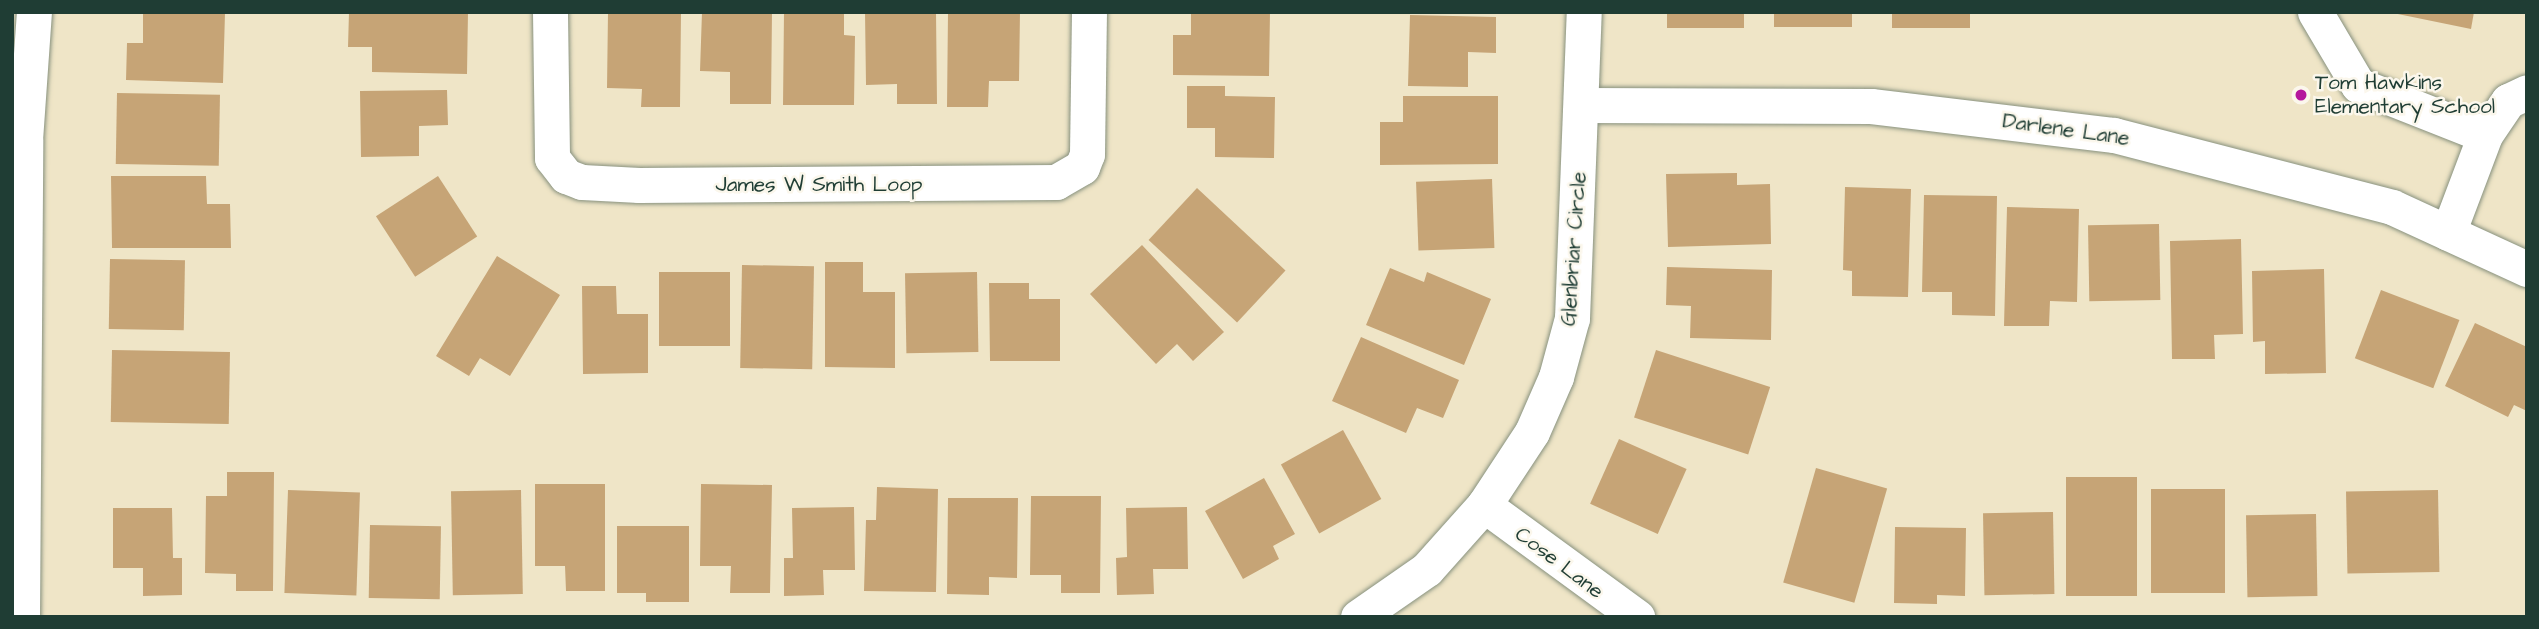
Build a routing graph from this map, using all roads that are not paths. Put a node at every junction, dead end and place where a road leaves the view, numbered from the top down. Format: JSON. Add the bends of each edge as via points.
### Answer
{"nodes":[{"id":1,"x":34,"y":12,"type":"edge"},
{"id":2,"x":550,"y":12,"type":"edge"},
{"id":3,"x":1089,"y":12,"type":"edge"},
{"id":4,"x":1584,"y":12,"type":"edge"},
{"id":5,"x":2315,"y":12,"type":"edge"},
{"id":6,"x":2527,"y":92,"type":"edge"},
{"id":7,"x":1583,"y":105,"type":"junction"},
{"id":8,"x":2485,"y":135,"type":"junction"},
{"id":9,"x":2448,"y":233,"type":"junction"},
{"id":10,"x":2527,"y":269,"type":"edge"},
{"id":11,"x":1484,"y":505,"type":"junction"},
{"id":12,"x":22,"y":617,"type":"edge"},
{"id":13,"x":1359,"y":617,"type":"edge"},
{"id":14,"x":1637,"y":617,"type":"edge"}],
"edges":[{"from":1,"to":12,"type":"street","via":[[25,140]]},
{"from":2,"to":3,"type":"street","name":"James W Smith Loop","via":[[552,158],[566,176],[582,182],[639,185],[1056,182],[1082,167],[1087,154]]},
{"from":4,"to":7,"type":"street","name":"Glenbriar Circle"},
{"from":5,"to":8,"type":"street","via":[[2358,85]]},
{"from":6,"to":8,"type":"street","via":[[2508,101]]},
{"from":7,"to":9,"type":"street","name":"Darlene Lane","via":[[1871,106],[2114,135],[2392,208]]},
{"from":7,"to":11,"type":"street","name":"Glenbriar Circle","via":[[1573,318],[1532,432]]},
{"from":8,"to":9,"type":"street"},
{"from":9,"to":10,"type":"street","name":"Darlene Lane"},
{"from":11,"to":13,"type":"street","name":"Glenbriar Circle","via":[[1427,569]]},
{"from":11,"to":14,"type":"street","name":"Cose Lane"}]}
